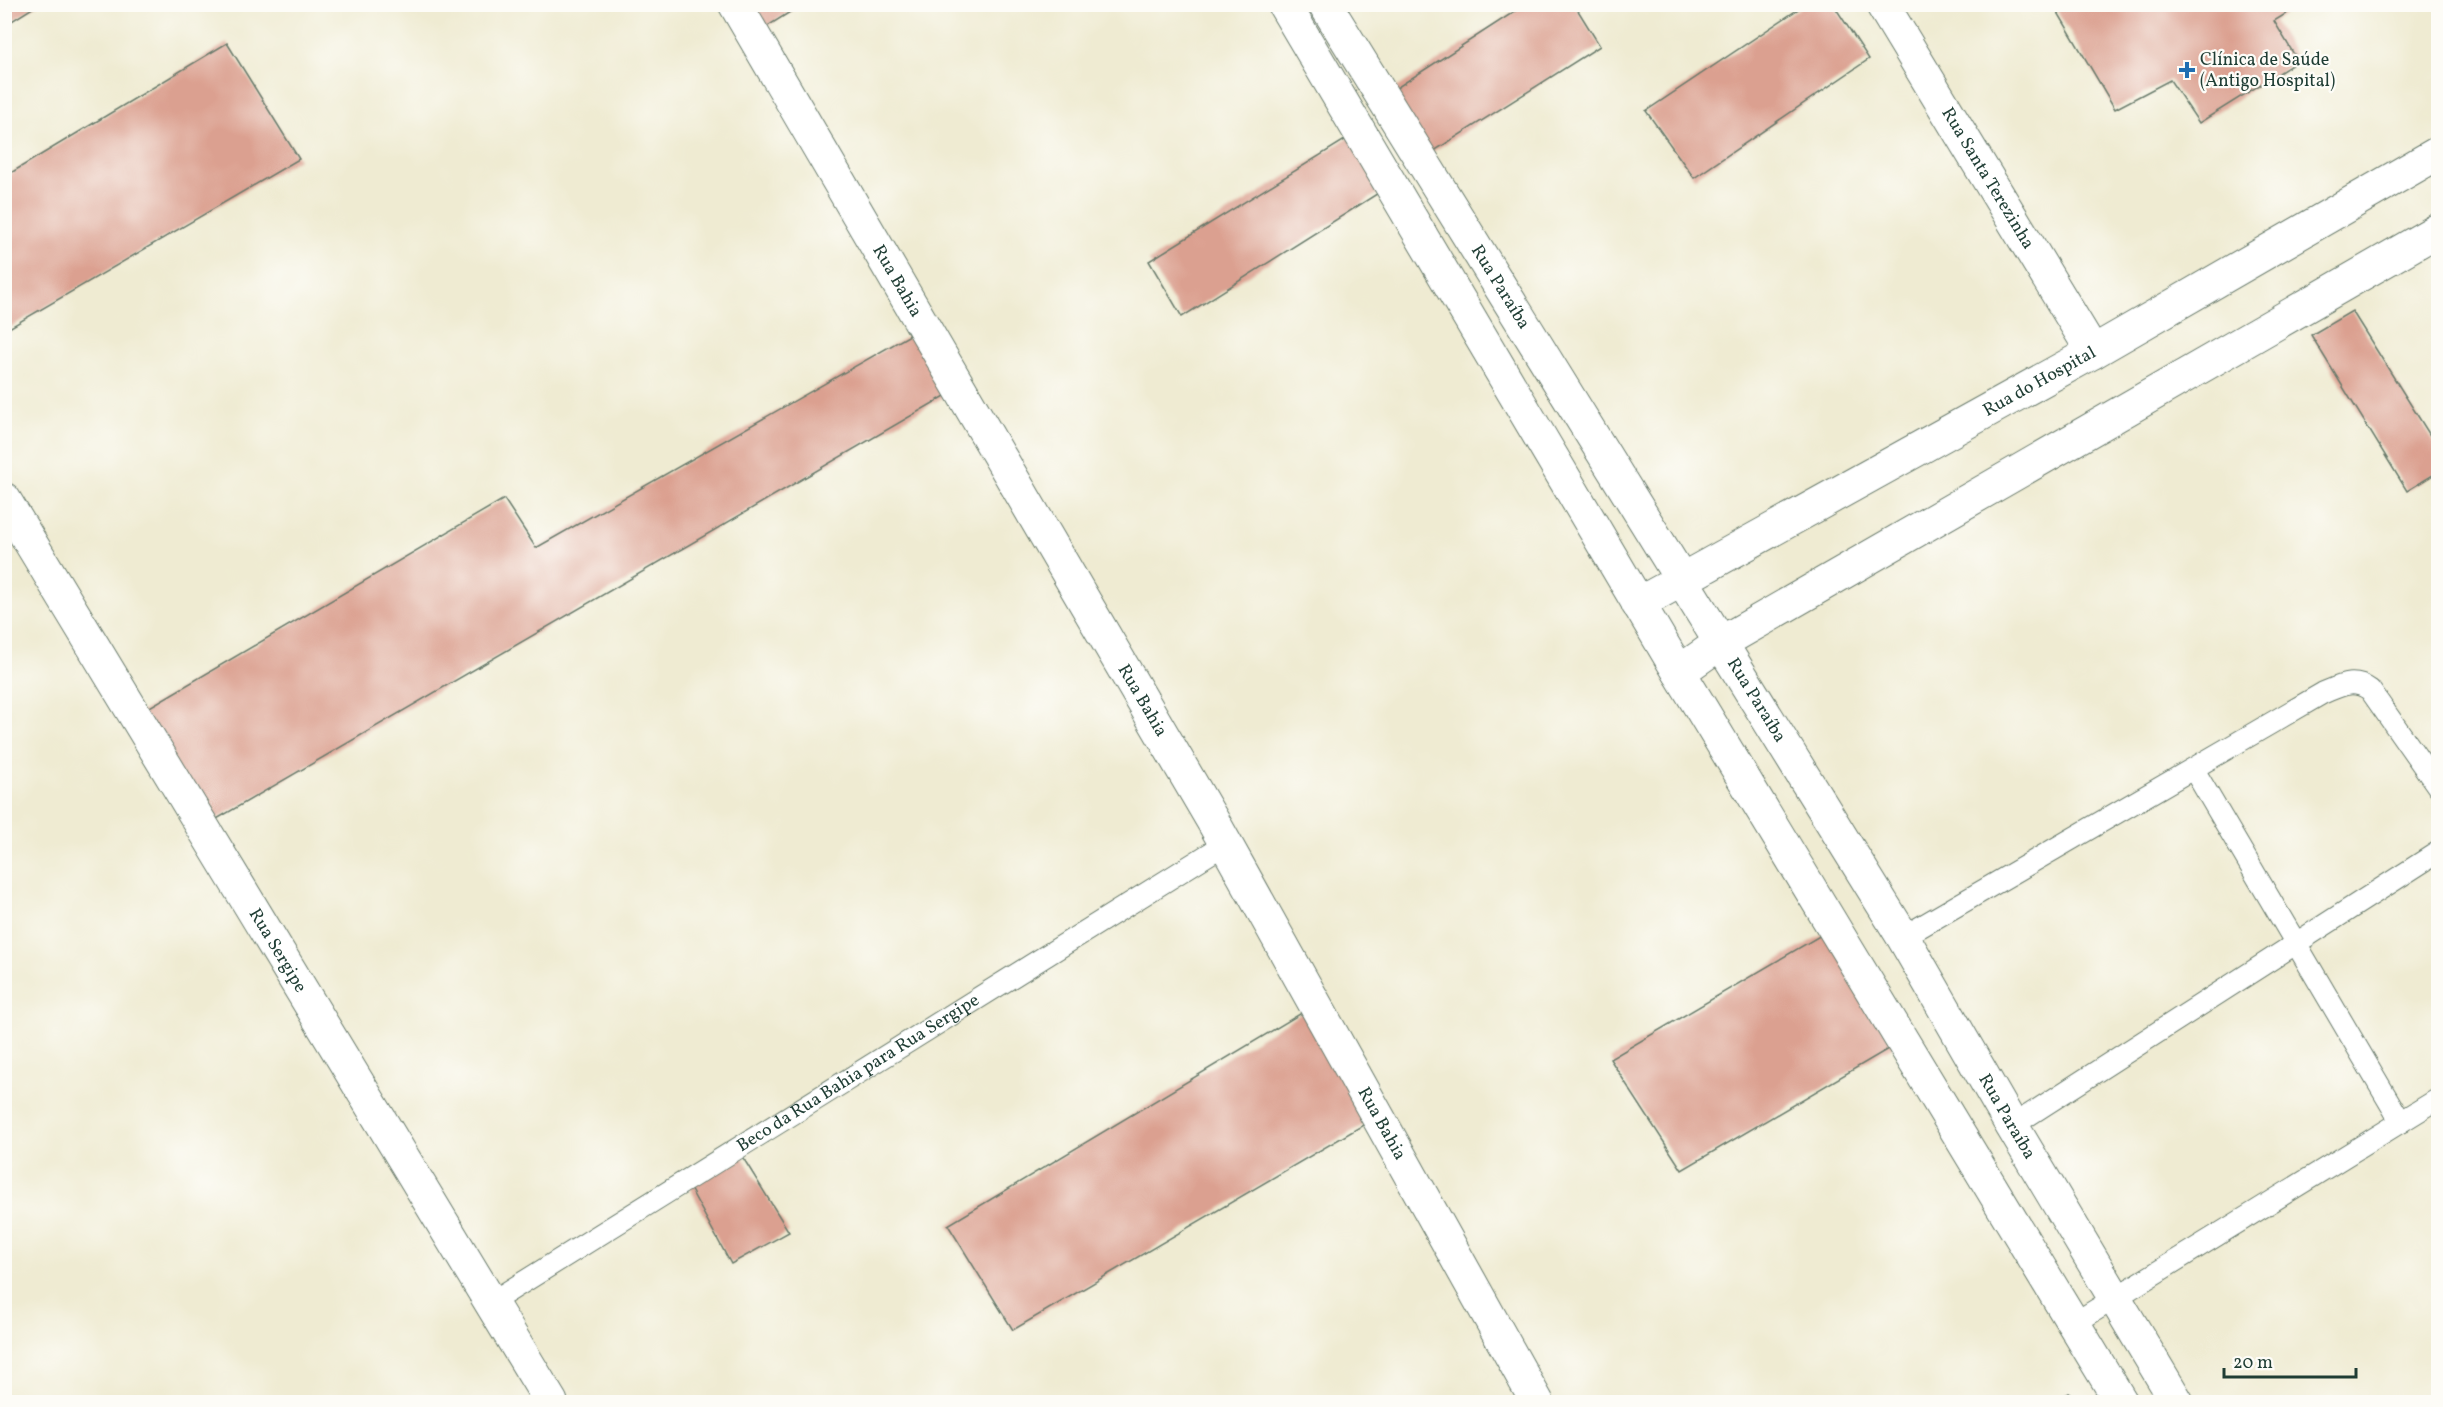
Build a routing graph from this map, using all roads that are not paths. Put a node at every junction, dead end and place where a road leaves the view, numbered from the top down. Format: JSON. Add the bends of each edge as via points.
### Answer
{"nodes":[{"id":1,"x":735,"y":4,"type":"edge"},
{"id":2,"x":1284,"y":4,"type":"edge"},
{"id":3,"x":1325,"y":4,"type":"edge"},
{"id":4,"x":1882,"y":4,"type":"edge"},
{"id":5,"x":2439,"y":153,"type":"edge"},
{"id":6,"x":2439,"y":230,"type":"edge"},
{"id":7,"x":2093,"y":352,"type":"junction"},
{"id":8,"x":4,"y":499,"type":"edge"},
{"id":9,"x":1680,"y":580,"type":"junction"},
{"id":10,"x":1638,"y":604,"type":"junction"},
{"id":11,"x":1719,"y":644,"type":"junction"},
{"id":12,"x":1679,"y":672,"type":"junction"},
{"id":13,"x":2194,"y":770,"type":"junction"},
{"id":14,"x":2439,"y":787,"type":"edge"},
{"id":15,"x":1225,"y":844,"type":"junction"},
{"id":16,"x":2439,"y":852,"type":"edge"},
{"id":17,"x":1903,"y":937,"type":"junction"},
{"id":18,"x":2297,"y":944,"type":"junction"},
{"id":19,"x":2439,"y":1099,"type":"edge"},
{"id":20,"x":2401,"y":1122,"type":"junction"},
{"id":21,"x":2012,"y":1126,"type":"junction"},
{"id":22,"x":2115,"y":1299,"type":"junction"},
{"id":23,"x":490,"y":1303,"type":"junction"},
{"id":24,"x":2073,"y":1324,"type":"junction"},
{"id":25,"x":551,"y":1402,"type":"edge"},
{"id":26,"x":1537,"y":1402,"type":"edge"},
{"id":27,"x":2121,"y":1402,"type":"edge"},
{"id":28,"x":2177,"y":1402,"type":"edge"}],
"edges":[{"from":1,"to":15,"type":"street","name":"Rua Bahia"},
{"from":2,"to":10,"type":"street"},
{"from":3,"to":9,"type":"street","name":"Rua Paraíba"},
{"from":4,"to":7,"type":"street","name":"Rua Santa Terezinha"},
{"from":5,"to":7,"type":"street","name":"Rua do Hospital"},
{"from":6,"to":11,"type":"street"},
{"from":7,"to":9,"type":"street","name":"Rua do Hospital"},
{"from":8,"to":23,"type":"street","name":"Rua Sergipe"},
{"from":9,"to":10,"type":"street","name":"Rua do Hospital"},
{"from":9,"to":11,"type":"street","name":"Rua Paraíba"},
{"from":10,"to":12,"type":"street"},
{"from":11,"to":12,"type":"street"},
{"from":11,"to":17,"type":"street","name":"Rua Paraíba"},
{"from":12,"to":24,"type":"street"},
{"from":13,"to":14,"type":"lane","via":[[2323,693],[2345,683],[2361,684],[2379,701]]},
{"from":13,"to":17,"type":"lane"},
{"from":13,"to":18,"type":"lane"},
{"from":15,"to":23,"type":"lane","name":"Beco da Rua Bahia para Rua Sergipe"},
{"from":15,"to":26,"type":"street","name":"Rua Bahia"},
{"from":16,"to":18,"type":"lane"},
{"from":17,"to":21,"type":"street","name":"Rua Paraíba"},
{"from":18,"to":20,"type":"lane"},
{"from":18,"to":21,"type":"lane"},
{"from":19,"to":20,"type":"lane"},
{"from":20,"to":22,"type":"lane"},
{"from":21,"to":22,"type":"street","name":"Rua Paraíba"},
{"from":22,"to":24,"type":"lane"},
{"from":22,"to":28,"type":"street","name":"Rua Paraíba"},
{"from":23,"to":25,"type":"street","name":"Rua Sergipe"},
{"from":24,"to":27,"type":"street"}]}
